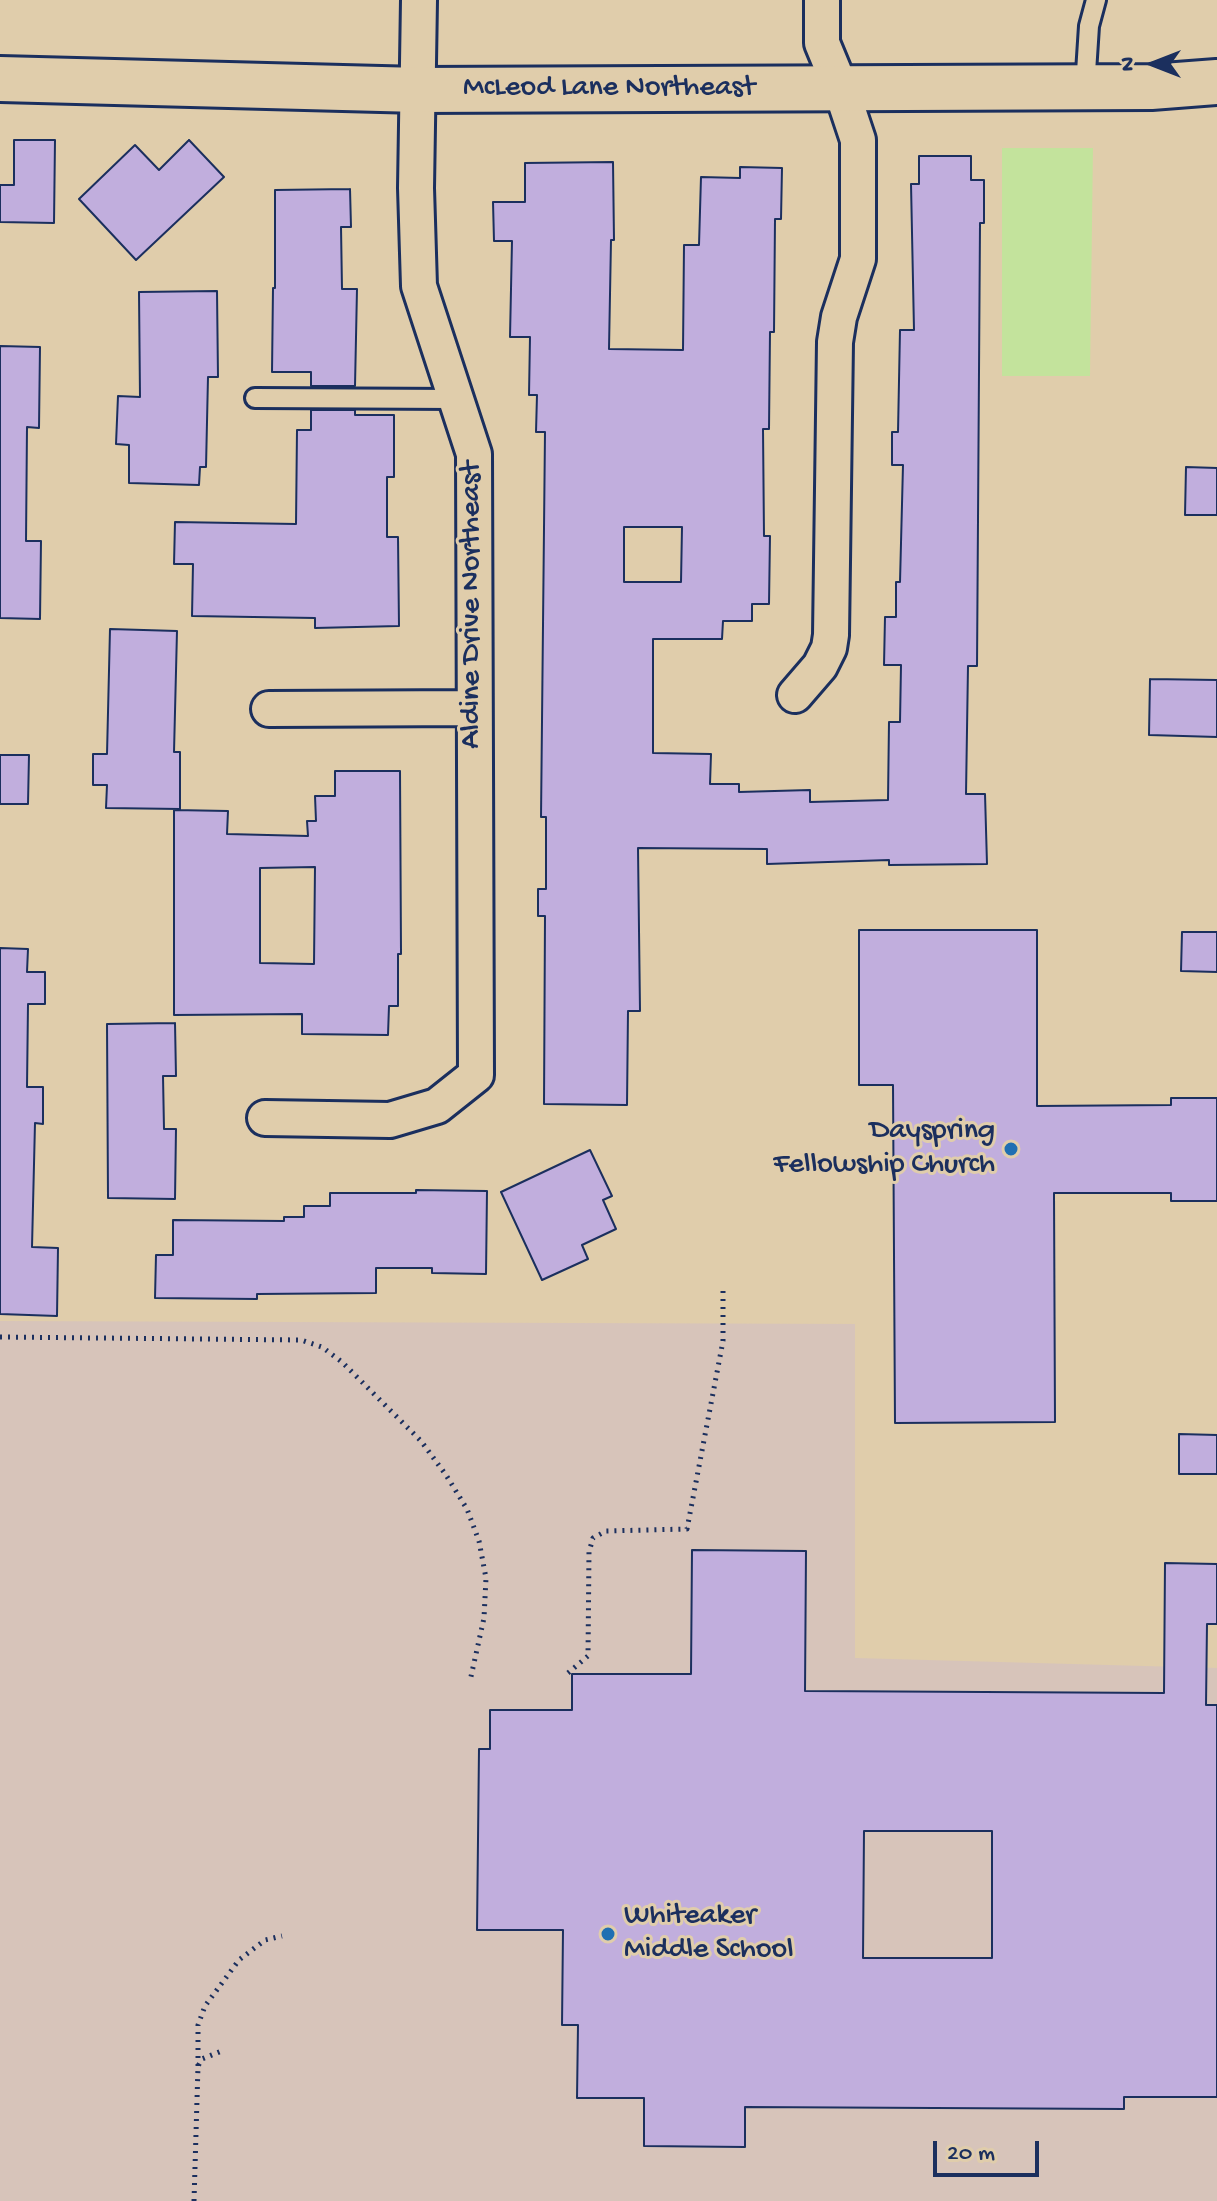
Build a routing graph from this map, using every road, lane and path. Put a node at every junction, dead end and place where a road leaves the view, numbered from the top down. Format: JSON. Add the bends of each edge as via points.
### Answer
{"nodes":[{"id":1,"x":419,"y":0,"type":"edge"},
{"id":2,"x":822,"y":0,"type":"edge"},
{"id":3,"x":1096,"y":0,"type":"edge"},
{"id":4,"x":0,"y":79,"type":"edge"},
{"id":5,"x":1217,"y":82,"type":"edge"},
{"id":6,"x":1085,"y":88,"type":"junction"},
{"id":7,"x":841,"y":89,"type":"junction"},
{"id":8,"x":419,"y":90,"type":"junction"},
{"id":9,"x":255,"y":398,"type":"dead end"},
{"id":10,"x":456,"y":399,"type":"junction"},
{"id":11,"x":795,"y":695,"type":"dead end"},
{"id":12,"x":474,"y":708,"type":"junction"},
{"id":13,"x":269,"y":709,"type":"dead end"},
{"id":14,"x":265,"y":1118,"type":"dead end"},
{"id":15,"x":723,"y":1289,"type":"dead end"},
{"id":16,"x":0,"y":1337,"type":"edge"},
{"id":17,"x":568,"y":1673,"type":"dead end"},
{"id":18,"x":470,"y":1681,"type":"dead end"},
{"id":19,"x":282,"y":1936,"type":"dead end"},
{"id":20,"x":224,"y":2050,"type":"dead end"},
{"id":21,"x":198,"y":2066,"type":"junction"},
{"id":22,"x":194,"y":2201,"type":"edge"}],
"edges":[{"from":1,"to":8,"type":"street","name":"Aldine Drive Northeast"},
{"from":2,"to":7,"type":"street","via":[[822,43]]},
{"from":3,"to":6,"type":"lane"},
{"from":4,"to":8,"type":"street","name":"McLeod Lane Northeast"},
{"from":5,"to":6,"type":"street","name":"McLeod Lane Northeast"},
{"from":6,"to":7,"type":"street","name":"McLeod Lane Northeast"},
{"from":7,"to":8,"type":"street","name":"McLeod Lane Northeast"},
{"from":7,"to":11,"type":"street","via":[[858,140],[858,259],[835,342],[831,635],[820,666]]},
{"from":8,"to":10,"type":"street","name":"Aldine Drive Northeast","via":[[419,286]]},
{"from":9,"to":10,"type":"lane"},
{"from":10,"to":12,"type":"street","name":"Aldine Drive Northeast","via":[[474,454]]},
{"from":12,"to":13,"type":"street"},
{"from":12,"to":14,"type":"street","name":"Aldine Drive Northeast","via":[[476,1075],[437,1106],[390,1120]]},
{"from":15,"to":17,"type":"path","via":[[723,1341],[687,1529],[606,1531],[593,1538],[588,1656]]},
{"from":16,"to":18,"type":"path","via":[[301,1340],[322,1347],[421,1441],[467,1509],[486,1578],[484,1618]]},
{"from":19,"to":21,"type":"path","via":[[265,1940],[239,1960],[205,2006],[198,2025]]},
{"from":20,"to":21,"type":"path"},
{"from":21,"to":22,"type":"path"}]}
